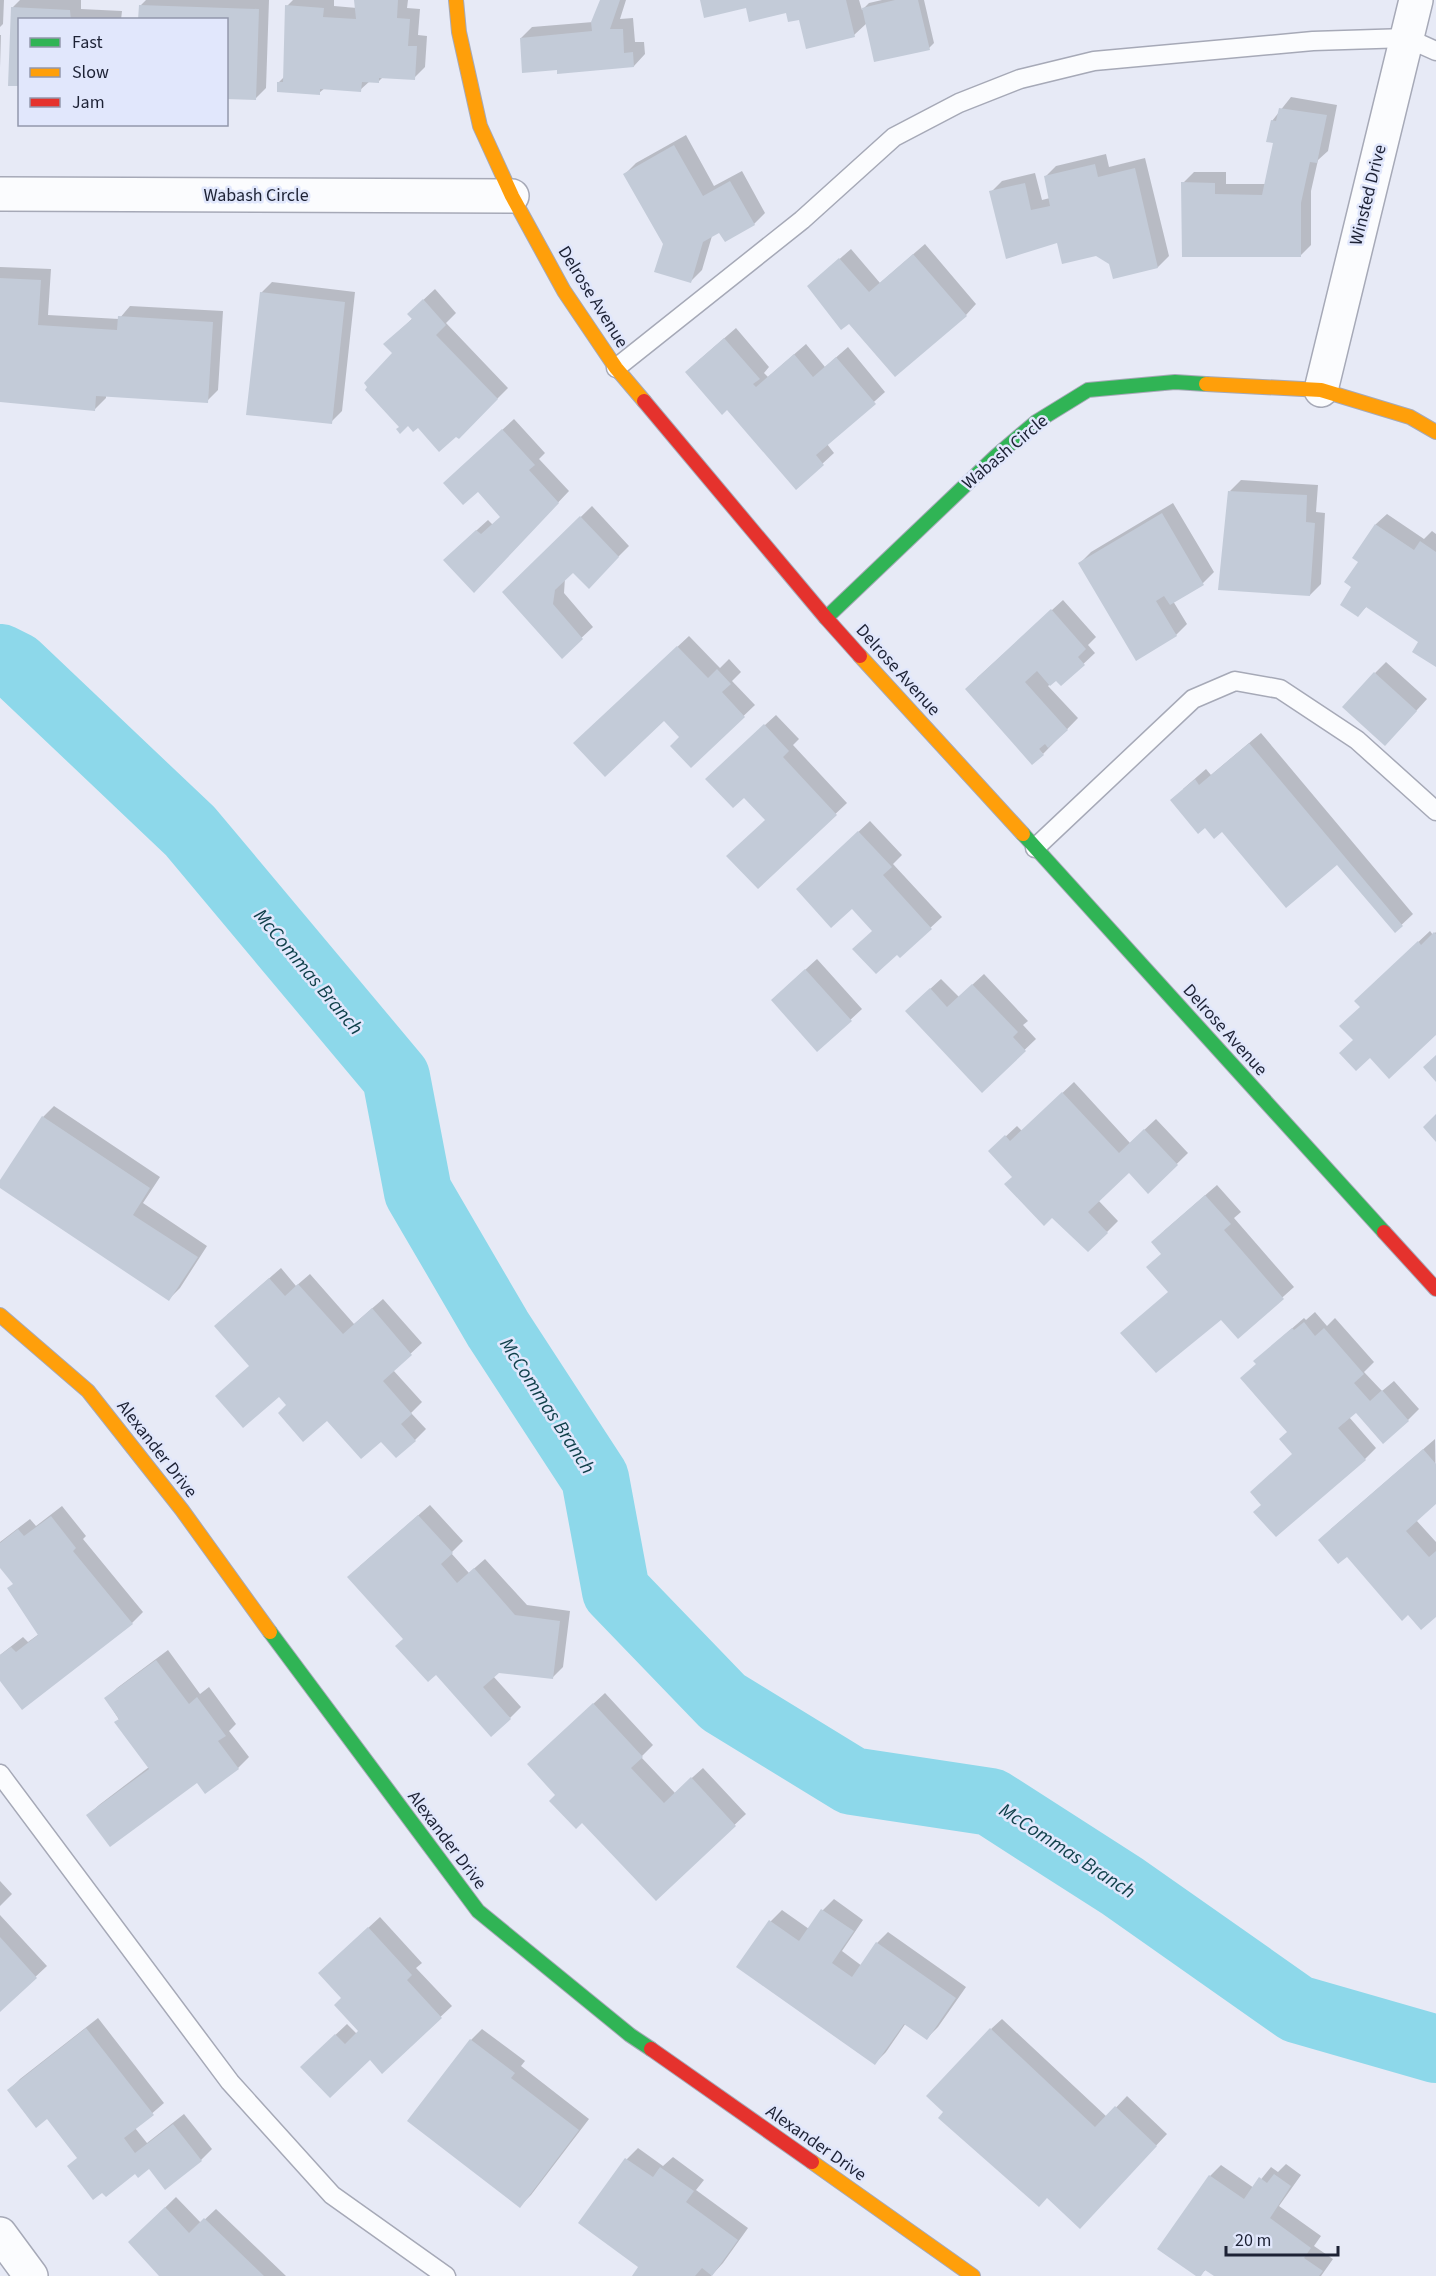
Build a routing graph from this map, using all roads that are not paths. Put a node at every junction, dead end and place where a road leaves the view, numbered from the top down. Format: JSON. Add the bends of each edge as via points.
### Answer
{"nodes":[{"id":1,"x":456,"y":0,"type":"edge"},
{"id":2,"x":1416,"y":0,"type":"edge"},
{"id":3,"x":1407,"y":38,"type":"junction"},
{"id":4,"x":1436,"y":51,"type":"edge"},
{"id":5,"x":0,"y":194,"type":"edge"},
{"id":6,"x":512,"y":196,"type":"junction"},
{"id":7,"x":616,"y":368,"type":"junction"},
{"id":8,"x":1321,"y":390,"type":"junction"},
{"id":9,"x":1436,"y":432,"type":"edge"},
{"id":10,"x":826,"y":618,"type":"junction"},
{"id":11,"x":1436,"y":811,"type":"edge"},
{"id":12,"x":1035,"y":848,"type":"junction"},
{"id":13,"x":1436,"y":1290,"type":"edge"},
{"id":14,"x":0,"y":1315,"type":"edge"},
{"id":15,"x":0,"y":1774,"type":"edge"},
{"id":16,"x":0,"y":2234,"type":"edge"},
{"id":17,"x":31,"y":2276,"type":"edge"},
{"id":18,"x":446,"y":2276,"type":"edge"},
{"id":19,"x":973,"y":2276,"type":"edge"}],
"edges":[{"from":1,"to":6,"type":"street","name":"Delrose Avenue","via":[[459,32],[480,126]]},
{"from":2,"to":3,"type":"street","name":"Winsted Drive"},
{"from":3,"to":4,"type":"lane"},
{"from":3,"to":7,"type":"lane","via":[[1312,41],[1094,61],[1020,79],[959,103],[894,138],[802,220]]},
{"from":3,"to":8,"type":"street","name":"Winsted Drive"},
{"from":5,"to":6,"type":"street","name":"Wabash Circle"},
{"from":6,"to":7,"type":"street","name":"Delrose Avenue","via":[[564,291]]},
{"from":7,"to":10,"type":"street","name":"Delrose Avenue"},
{"from":8,"to":9,"type":"street","name":"Wabash Circle","via":[[1410,417]]},
{"from":8,"to":10,"type":"street","name":"Wabash Circle","via":[[1175,382],[1088,390],[1036,422],[996,456]]},
{"from":10,"to":12,"type":"street","name":"Delrose Avenue"},
{"from":11,"to":12,"type":"lane","via":[[1357,740],[1280,689],[1235,681],[1193,699]]},
{"from":12,"to":13,"type":"street","name":"Delrose Avenue"},
{"from":14,"to":19,"type":"street","name":"Alexander Drive","via":[[88,1391],[182,1510],[478,1911],[630,2036]]},
{"from":15,"to":18,"type":"lane","via":[[230,2082],[332,2195]]},
{"from":16,"to":17,"type":"street"}]}
